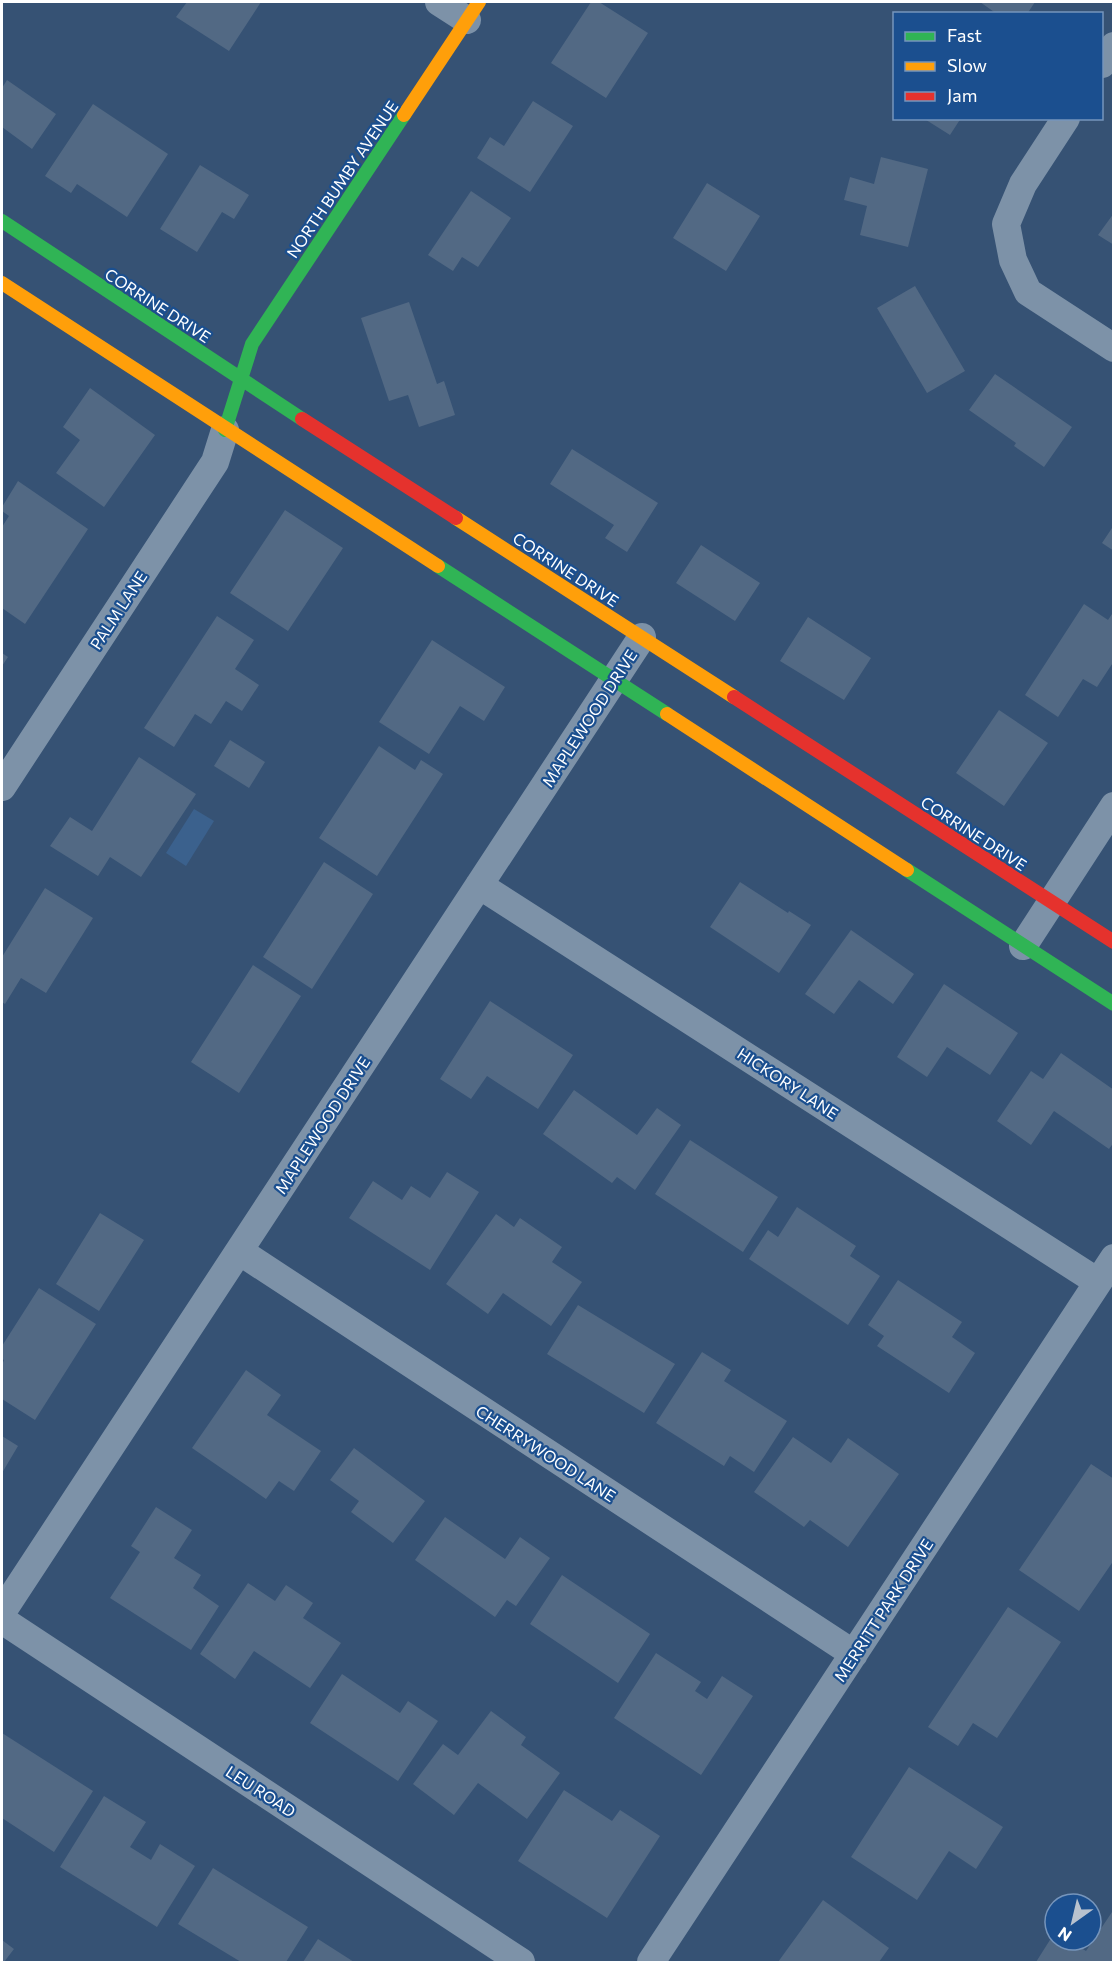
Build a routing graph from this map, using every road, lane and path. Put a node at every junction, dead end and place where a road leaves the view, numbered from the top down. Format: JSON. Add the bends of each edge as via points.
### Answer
{"nodes":[{"id":1,"x":440,"y":2,"type":"edge"},
{"id":2,"x":473,"y":11,"type":"edge"},
{"id":3,"x":1113,"y":46,"type":"edge"},
{"id":4,"x":1103,"y":61,"type":"edge"},
{"id":5,"x":1065,"y":120,"type":"edge"},
{"id":6,"x":2,"y":221,"type":"edge"},
{"id":7,"x":2,"y":283,"type":"edge"},
{"id":8,"x":1113,"y":348,"type":"edge"},
{"id":9,"x":240,"y":379,"type":"junction"},
{"id":10,"x":225,"y":430,"type":"junction"},
{"id":11,"x":642,"y":638,"type":"junction"},
{"id":12,"x":614,"y":681,"type":"junction"},
{"id":13,"x":2,"y":787,"type":"edge"},
{"id":14,"x":1113,"y":806,"type":"edge"},
{"id":15,"x":479,"y":885,"type":"junction"},
{"id":16,"x":1052,"y":902,"type":"junction"},
{"id":17,"x":1113,"y":942,"type":"edge"},
{"id":18,"x":1023,"y":946,"type":"junction"},
{"id":19,"x":1113,"y":1004,"type":"edge"},
{"id":20,"x":238,"y":1251,"type":"junction"},
{"id":21,"x":1113,"y":1258,"type":"edge"},
{"id":22,"x":1098,"y":1282,"type":"junction"},
{"id":23,"x":2,"y":1612,"type":"edge"},
{"id":24,"x":2,"y":1620,"type":"edge"},
{"id":25,"x":854,"y":1654,"type":"junction"},
{"id":26,"x":521,"y":1962,"type":"edge"},
{"id":27,"x":651,"y":1962,"type":"edge"}],
"edges":[{"from":1,"to":2,"type":"street"},
{"from":2,"to":9,"type":"street","name":"NORTH BUMBY AVENUE","via":[[252,344]]},
{"from":3,"to":4,"type":"street"},
{"from":5,"to":8,"type":"street","via":[[1023,184],[1006,224],[1013,260],[1028,292]]},
{"from":6,"to":9,"type":"street","name":"CORRINE DRIVE"},
{"from":7,"to":10,"type":"street"},
{"from":9,"to":10,"type":"street","name":"NORTH BUMBY AVENUE"},
{"from":9,"to":11,"type":"street","name":"CORRINE DRIVE"},
{"from":10,"to":12,"type":"street"},
{"from":10,"to":13,"type":"street","name":"PALM LANE","via":[[215,462]]},
{"from":11,"to":12,"type":"street","name":"MAPLEWOOD DRIVE"},
{"from":11,"to":16,"type":"street","name":"CORRINE DRIVE"},
{"from":12,"to":15,"type":"street","name":"MAPLEWOOD DRIVE"},
{"from":12,"to":18,"type":"street"},
{"from":14,"to":16,"type":"street"},
{"from":15,"to":20,"type":"street","name":"MAPLEWOOD DRIVE"},
{"from":15,"to":22,"type":"street","name":"HICKORY LANE"},
{"from":16,"to":17,"type":"street","name":"CORRINE DRIVE"},
{"from":16,"to":18,"type":"street"},
{"from":18,"to":19,"type":"street"},
{"from":20,"to":23,"type":"street","name":"MAPLEWOOD DRIVE"},
{"from":20,"to":25,"type":"street","name":"CHERRYWOOD LANE"},
{"from":21,"to":22,"type":"street","name":"MERRITT PARK DRIVE"},
{"from":22,"to":25,"type":"street","name":"MERRITT PARK DRIVE"},
{"from":24,"to":26,"type":"street","name":"LEU ROAD"},
{"from":25,"to":27,"type":"street","name":"MERRITT PARK DRIVE"}]}
